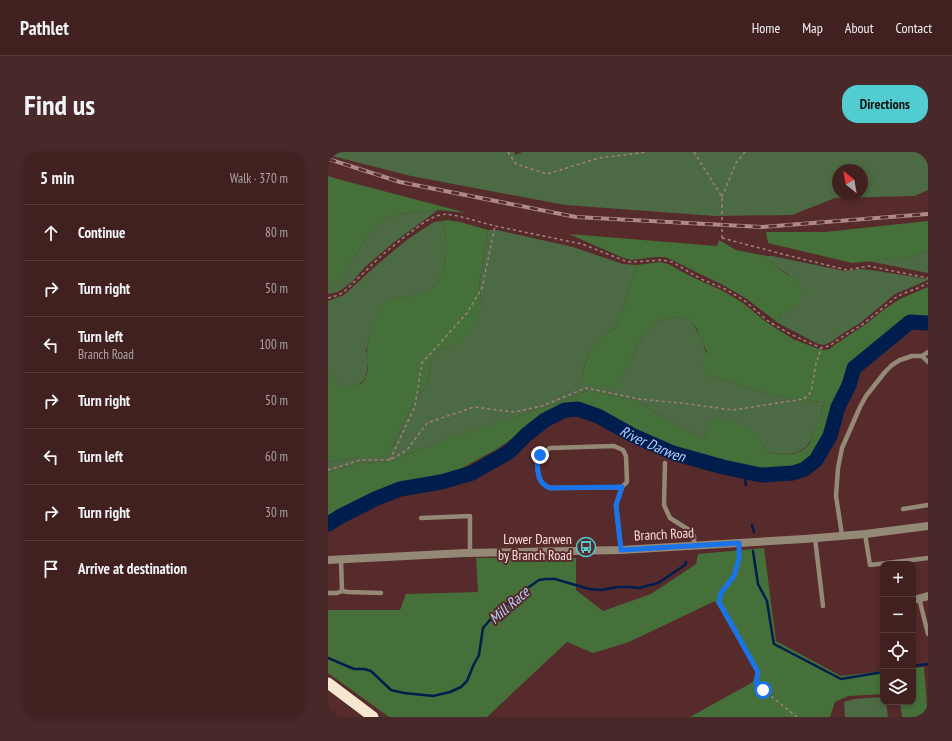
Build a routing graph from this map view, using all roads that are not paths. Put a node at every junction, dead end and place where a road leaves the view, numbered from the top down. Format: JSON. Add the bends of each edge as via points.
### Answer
{"nodes":[{"id":1,"x":928,"y":352,"type":"edge"},
{"id":2,"x":922,"y":356,"type":"junction"},
{"id":3,"x":928,"y":362,"type":"edge"},
{"id":4,"x":665,"y":463,"type":"dead end"},
{"id":5,"x":622,"y":487,"type":"junction"},
{"id":6,"x":928,"y":505,"type":"edge"},
{"id":7,"x":903,"y":509,"type":"dead end"},
{"id":8,"x":421,"y":518,"type":"dead end"},
{"id":9,"x":928,"y":526,"type":"edge"},
{"id":10,"x":865,"y":534,"type":"junction"},
{"id":11,"x":842,"y":535,"type":"junction"},
{"id":12,"x":815,"y":538,"type":"junction"},
{"id":13,"x":694,"y":546,"type":"junction"},
{"id":14,"x":621,"y":550,"type":"junction"},
{"id":15,"x":470,"y":553,"type":"junction"},
{"id":16,"x":928,"y":558,"type":"edge"},
{"id":17,"x":328,"y":560,"type":"edge"},
{"id":18,"x":341,"y":560,"type":"junction"},
{"id":19,"x":912,"y":561,"type":"edge"},
{"id":20,"x":880,"y":564,"type":"edge"},
{"id":21,"x":342,"y":591,"type":"junction"},
{"id":22,"x":328,"y":593,"type":"edge"},
{"id":23,"x":380,"y":593,"type":"dead end"},
{"id":24,"x":928,"y":596,"type":"edge"},
{"id":25,"x":916,"y":599,"type":"edge"},
{"id":26,"x":823,"y":606,"type":"dead end"},
{"id":27,"x":928,"y":634,"type":"edge"},
{"id":28,"x":328,"y":683,"type":"edge"},
{"id":29,"x":373,"y":717,"type":"edge"}],
"edges":[{"from":1,"to":2,"type":"lane"},
{"from":2,"to":3,"type":"lane"},
{"from":2,"to":11,"type":"lane","via":[[912,356],[892,365],[860,407],[842,448],[838,468],[836,496]]},
{"from":4,"to":13,"type":"lane","via":[[664,505],[670,518],[690,530],[694,536]]},
{"from":5,"to":5,"type":"lane","via":[[628,482],[626,456],[623,450],[614,446],[550,448],[537,460],[541,481],[550,488]]},
{"from":5,"to":14,"type":"lane","via":[[616,505]]},
{"from":6,"to":7,"type":"lane"},
{"from":8,"to":15,"type":"lane","via":[[470,516]]},
{"from":9,"to":10,"type":"street","name":"Branch Road"},
{"from":10,"to":11,"type":"street","name":"Branch Road"},
{"from":10,"to":20,"type":"lane","via":[[870,565]]},
{"from":11,"to":12,"type":"street","name":"Branch Road"},
{"from":12,"to":13,"type":"street","name":"Branch Road"},
{"from":12,"to":26,"type":"lane"},
{"from":13,"to":14,"type":"street","name":"Branch Road"},
{"from":14,"to":15,"type":"street","name":"Branch Road"},
{"from":15,"to":18,"type":"street","name":"Branch Road"},
{"from":16,"to":19,"type":"lane"},
{"from":17,"to":18,"type":"street","name":"Branch Road"},
{"from":18,"to":21,"type":"lane"},
{"from":21,"to":22,"type":"lane"},
{"from":21,"to":23,"type":"lane"},
{"from":24,"to":25,"type":"street"},
{"from":25,"to":27,"type":"lane"},
{"from":28,"to":29,"type":"highway"}]}
